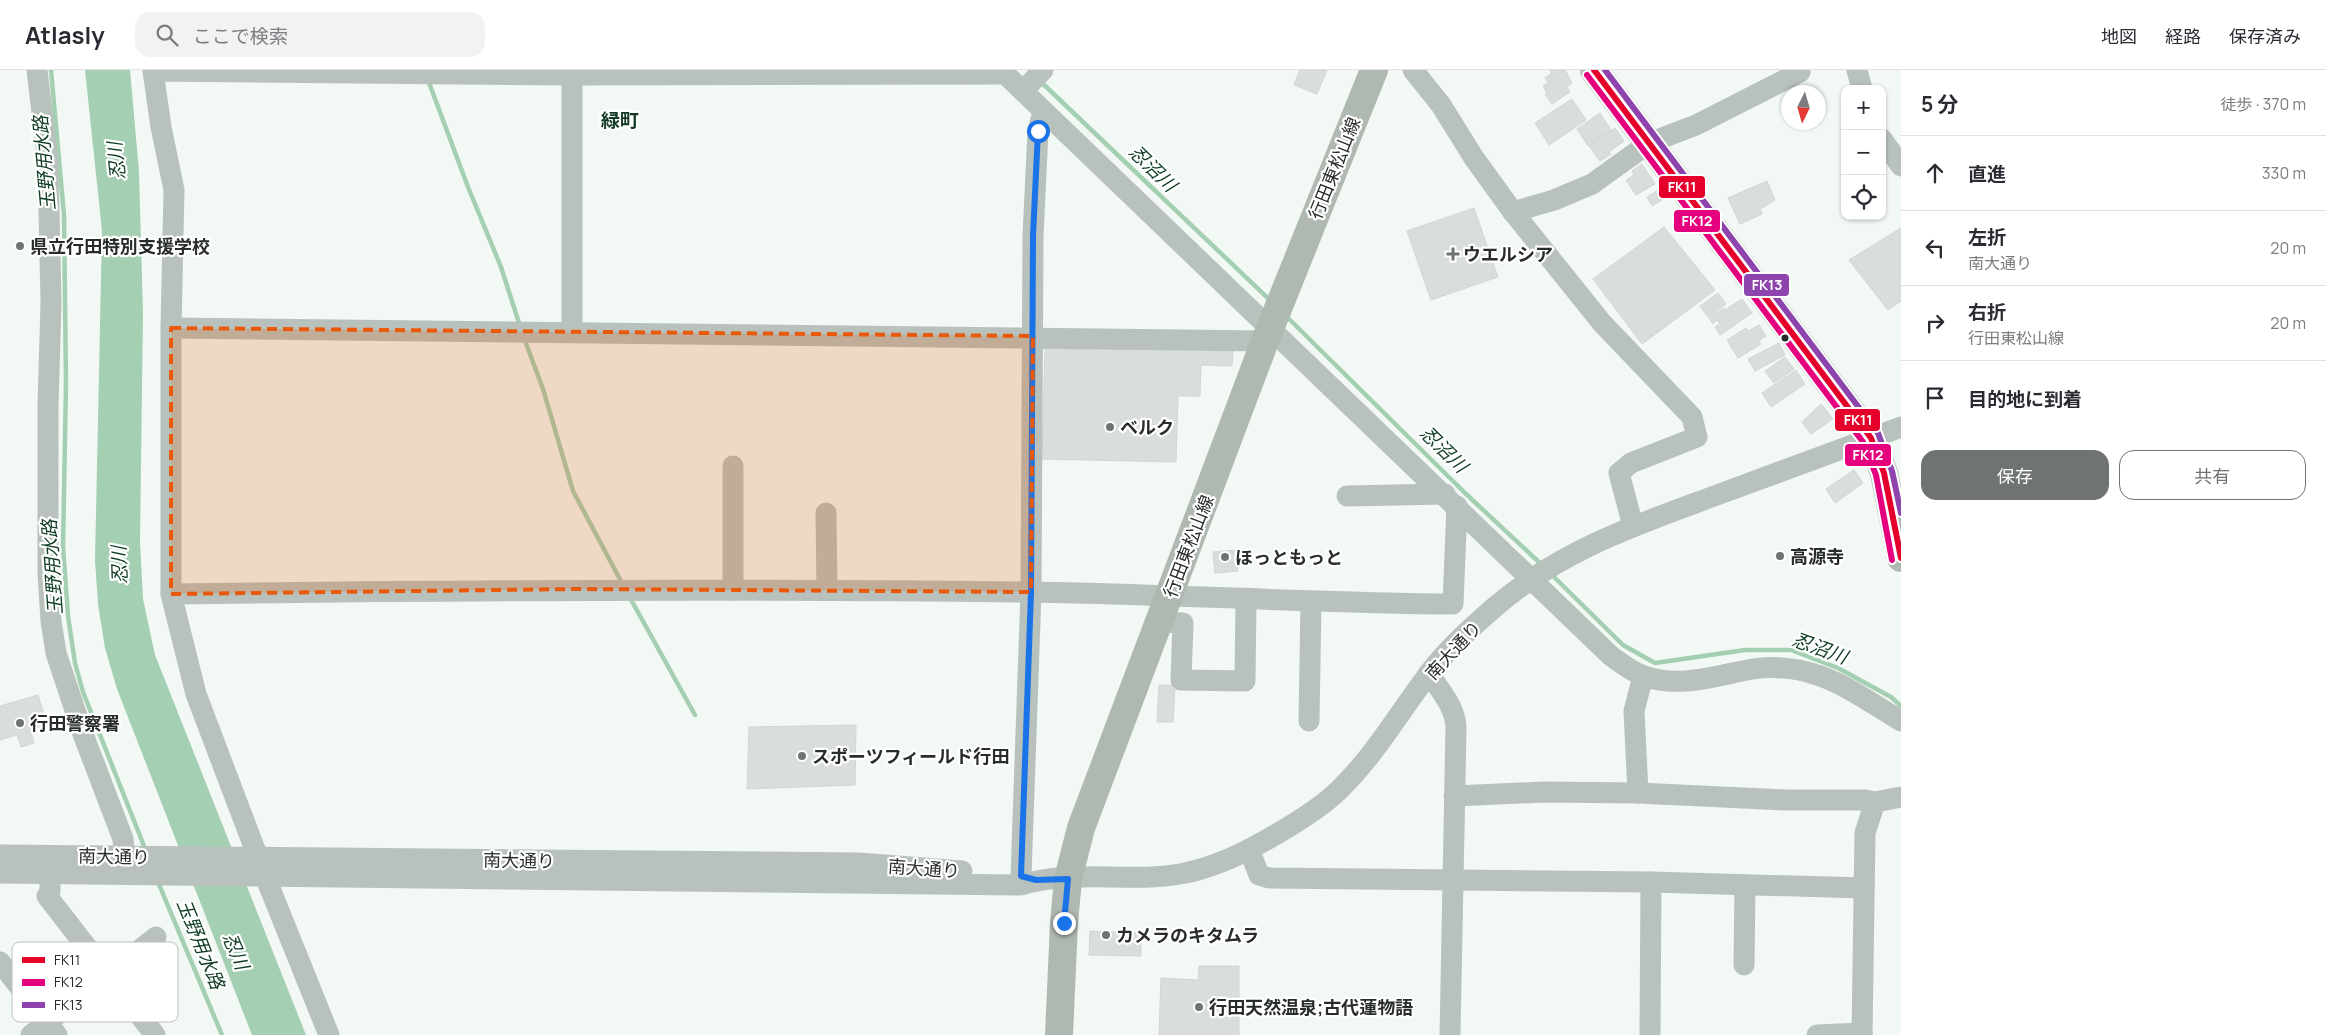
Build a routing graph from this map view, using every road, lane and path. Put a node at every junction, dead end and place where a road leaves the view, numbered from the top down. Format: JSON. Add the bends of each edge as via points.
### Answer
{"nodes":[{"id":1,"x":38,"y":70,"type":"edge"},
{"id":2,"x":153,"y":70,"type":"edge"},
{"id":3,"x":1043,"y":70,"type":"edge"},
{"id":4,"x":1374,"y":70,"type":"edge"},
{"id":5,"x":1413,"y":70,"type":"edge"},
{"id":6,"x":1594,"y":70,"type":"edge"},
{"id":7,"x":1857,"y":70,"type":"edge"},
{"id":8,"x":1802,"y":71,"type":"edge"},
{"id":9,"x":1003,"y":72,"type":"edge"},
{"id":10,"x":572,"y":75,"type":"junction"},
{"id":11,"x":1861,"y":85,"type":"edge"},
{"id":12,"x":1023,"y":91,"type":"junction"},
{"id":13,"x":1043,"y":112,"type":"junction"},
{"id":14,"x":1649,"y":143,"type":"junction"},
{"id":15,"x":1886,"y":145,"type":"edge"},
{"id":16,"x":1901,"y":166,"type":"edge"},
{"id":17,"x":1513,"y":212,"type":"junction"},
{"id":18,"x":171,"y":328,"type":"junction"},
{"id":19,"x":572,"y":332,"type":"junction"},
{"id":20,"x":1268,"y":335,"type":"junction"},
{"id":21,"x":1032,"y":336,"type":"junction"},
{"id":22,"x":1901,"y":428,"type":"edge"},
{"id":23,"x":1871,"y":438,"type":"junction"},
{"id":24,"x":732,"y":466,"type":"dead end"},
{"id":25,"x":1347,"y":496,"type":"dead end"},
{"id":26,"x":1451,"y":500,"type":"junction"},
{"id":27,"x":826,"y":513,"type":"dead end"},
{"id":28,"x":1633,"y":526,"type":"junction"},
{"id":29,"x":1901,"y":558,"type":"edge"},
{"id":30,"x":1532,"y":578,"type":"junction"},
{"id":31,"x":733,"y":590,"type":"junction"},
{"id":32,"x":828,"y":590,"type":"junction"},
{"id":33,"x":1031,"y":592,"type":"junction"},
{"id":34,"x":171,"y":594,"type":"junction"},
{"id":35,"x":1169,"y":595,"type":"junction"},
{"id":36,"x":1246,"y":599,"type":"junction"},
{"id":37,"x":1311,"y":602,"type":"junction"},
{"id":38,"x":1159,"y":622,"type":"junction"},
{"id":39,"x":1429,"y":673,"type":"junction"},
{"id":40,"x":1643,"y":676,"type":"junction"},
{"id":41,"x":1309,"y":721,"type":"dead end"},
{"id":42,"x":1901,"y":722,"type":"edge"},
{"id":43,"x":1638,"y":793,"type":"junction"},
{"id":44,"x":1454,"y":796,"type":"junction"},
{"id":45,"x":1901,"y":797,"type":"edge"},
{"id":46,"x":1875,"y":802,"type":"junction"},
{"id":47,"x":1249,"y":849,"type":"junction"},
{"id":48,"x":0,"y":855,"type":"edge"},
{"id":49,"x":151,"y":865,"type":"junction"},
{"id":50,"x":256,"y":867,"type":"junction"},
{"id":51,"x":0,"y":872,"type":"edge"},
{"id":52,"x":50,"y":873,"type":"junction"},
{"id":53,"x":1029,"y":878,"type":"junction"},
{"id":54,"x":1068,"y":879,"type":"junction"},
{"id":55,"x":1453,"y":880,"type":"junction"},
{"id":56,"x":1651,"y":882,"type":"junction"},
{"id":57,"x":1745,"y":885,"type":"junction"},
{"id":58,"x":1864,"y":888,"type":"junction"},
{"id":59,"x":156,"y":937,"type":"dead end"},
{"id":60,"x":82,"y":942,"type":"edge"},
{"id":61,"x":150,"y":942,"type":"edge"},
{"id":62,"x":0,"y":962,"type":"edge"},
{"id":63,"x":1744,"y":965,"type":"dead end"},
{"id":64,"x":12,"y":980,"type":"edge"},
{"id":65,"x":55,"y":1022,"type":"edge"},
{"id":66,"x":145,"y":1022,"type":"edge"},
{"id":67,"x":45,"y":1031,"type":"edge"},
{"id":68,"x":1862,"y":1034,"type":"edge"},
{"id":69,"x":155,"y":1035,"type":"edge"},
{"id":70,"x":329,"y":1035,"type":"edge"},
{"id":71,"x":1059,"y":1035,"type":"edge"},
{"id":72,"x":1450,"y":1035,"type":"edge"},
{"id":73,"x":1650,"y":1035,"type":"edge"},
{"id":74,"x":1817,"y":1035,"type":"edge"}],
"edges":[{"from":1,"to":49,"type":"street","via":[[48,181],[51,303],[48,405],[51,622],[56,653],[123,839]]},
{"from":2,"to":10,"type":"street"},
{"from":2,"to":18,"type":"street","via":[[174,190]]},
{"from":3,"to":12,"type":"street"},
{"from":4,"to":20,"type":"main road","name":"行田東松山線"},
{"from":5,"to":17,"type":"street"},
{"from":6,"to":14,"type":"main road"},
{"from":7,"to":11,"type":"street"},
{"from":8,"to":14,"type":"street","via":[[1696,125]]},
{"from":9,"to":10,"type":"street"},
{"from":9,"to":12,"type":"street"},
{"from":10,"to":19,"type":"street"},
{"from":12,"to":13,"type":"street"},
{"from":13,"to":20,"type":"street"},
{"from":13,"to":21,"type":"street","via":[[1038,131]]},
{"from":14,"to":17,"type":"street","via":[[1592,184]]},
{"from":14,"to":23,"type":"main road"},
{"from":15,"to":16,"type":"street"},
{"from":17,"to":28,"type":"street","via":[[1602,323],[1692,417],[1697,437],[1631,463],[1618,473]]},
{"from":18,"to":19,"type":"street"},
{"from":18,"to":34,"type":"street"},
{"from":19,"to":21,"type":"street"},
{"from":20,"to":21,"type":"street"},
{"from":20,"to":26,"type":"street"},
{"from":20,"to":35,"type":"main road","name":"行田東松山線"},
{"from":21,"to":33,"type":"street"},
{"from":22,"to":23,"type":"street","name":"南大通り"},
{"from":23,"to":28,"type":"street","name":"南大通り"},
{"from":23,"to":29,"type":"main road","via":[[1884,473]]},
{"from":24,"to":31,"type":"street"},
{"from":25,"to":26,"type":"street"},
{"from":26,"to":30,"type":"street"},
{"from":26,"to":37,"type":"street","via":[[1454,604]]},
{"from":27,"to":32,"type":"street"},
{"from":28,"to":30,"type":"street","name":"南大通り","via":[[1568,555]]},
{"from":30,"to":39,"type":"street","name":"南大通り","via":[[1469,630]]},
{"from":30,"to":40,"type":"street","via":[[1611,656]]},
{"from":31,"to":32,"type":"street"},
{"from":31,"to":34,"type":"street"},
{"from":32,"to":33,"type":"street"},
{"from":33,"to":35,"type":"street"},
{"from":33,"to":53,"type":"street"},
{"from":34,"to":50,"type":"street","via":[[196,694]]},
{"from":35,"to":36,"type":"street"},
{"from":35,"to":38,"type":"main road","name":"行田東松山線"},
{"from":36,"to":37,"type":"street"},
{"from":36,"to":38,"type":"street","via":[[1245,681],[1181,680],[1182,623]]},
{"from":37,"to":41,"type":"street"},
{"from":38,"to":54,"type":"main road","name":"行田東松山線","via":[[1081,828]]},
{"from":39,"to":44,"type":"street","via":[[1455,715]]},
{"from":39,"to":47,"type":"street","name":"南大通り","via":[[1372,755],[1338,792]]},
{"from":40,"to":42,"type":"street","via":[[1666,682],[1755,669],[1814,674]]},
{"from":40,"to":43,"type":"street","via":[[1634,711]]},
{"from":43,"to":44,"type":"street","via":[[1544,792]]},
{"from":43,"to":46,"type":"street"},
{"from":44,"to":55,"type":"street"},
{"from":45,"to":46,"type":"street"},
{"from":46,"to":58,"type":"street","via":[[1865,833]]},
{"from":47,"to":54,"type":"street","name":"南大通り","via":[[1180,874]]},
{"from":47,"to":55,"type":"street","via":[[1258,876],[1269,878]]},
{"from":48,"to":49,"type":"street","name":"南大通り"},
{"from":49,"to":50,"type":"street","name":"南大通り"},
{"from":49,"to":52,"type":"street","name":"南大通り"},
{"from":50,"to":53,"type":"street","name":"南大通り","via":[[1021,885]]},
{"from":50,"to":70,"type":"street"},
{"from":51,"to":52,"type":"street","name":"南大通り"},
{"from":52,"to":60,"type":"street","via":[[50,892],[46,896]]},
{"from":53,"to":54,"type":"street","name":"南大通り"},
{"from":54,"to":71,"type":"main road","name":"行田東松山線"},
{"from":55,"to":56,"type":"street"},
{"from":55,"to":72,"type":"street"},
{"from":56,"to":57,"type":"street"},
{"from":56,"to":73,"type":"street"},
{"from":57,"to":58,"type":"street"},
{"from":57,"to":63,"type":"street"},
{"from":58,"to":68,"type":"street"},
{"from":59,"to":61,"type":"street"},
{"from":62,"to":64,"type":"street"},
{"from":65,"to":67,"type":"street"},
{"from":66,"to":69,"type":"street"},
{"from":68,"to":74,"type":"street"}]}
